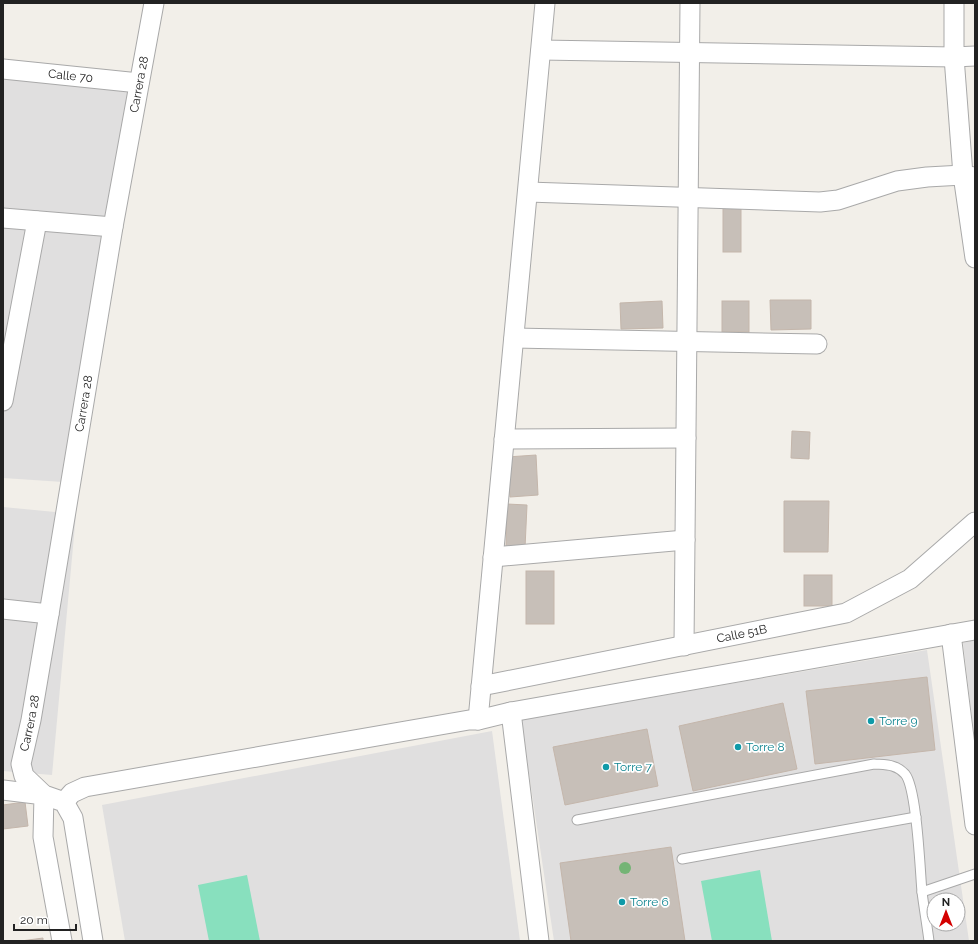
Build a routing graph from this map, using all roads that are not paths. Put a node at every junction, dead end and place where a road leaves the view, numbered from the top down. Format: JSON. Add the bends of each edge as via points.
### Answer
{"nodes":[{"id":1,"x":154,"y":3,"type":"edge"},
{"id":2,"x":545,"y":3,"type":"edge"},
{"id":3,"x":690,"y":3,"type":"edge"},
{"id":4,"x":954,"y":3,"type":"edge"},
{"id":5,"x":541,"y":50,"type":"junction"},
{"id":6,"x":689,"y":53,"type":"junction"},
{"id":7,"x":975,"y":56,"type":"edge"},
{"id":8,"x":954,"y":57,"type":"junction"},
{"id":9,"x":3,"y":69,"type":"edge"},
{"id":10,"x":139,"y":83,"type":"junction"},
{"id":11,"x":969,"y":176,"type":"edge"},
{"id":12,"x":528,"y":192,"type":"junction"},
{"id":13,"x":688,"y":198,"type":"junction"},
{"id":14,"x":3,"y":218,"type":"edge"},
{"id":15,"x":37,"y":221,"type":"junction"},
{"id":16,"x":113,"y":228,"type":"junction"},
{"id":17,"x":975,"y":258,"type":"edge"},
{"id":18,"x":514,"y":338,"type":"junction"},
{"id":19,"x":687,"y":342,"type":"junction"},
{"id":20,"x":817,"y":344,"type":"dead end"},
{"id":21,"x":3,"y":401,"type":"edge"},
{"id":22,"x":686,"y":438,"type":"junction"},
{"id":23,"x":504,"y":439,"type":"junction"},
{"id":24,"x":975,"y":522,"type":"edge"},
{"id":25,"x":685,"y":540,"type":"junction"},
{"id":26,"x":493,"y":557,"type":"junction"},
{"id":27,"x":3,"y":609,"type":"edge"},
{"id":28,"x":50,"y":614,"type":"junction"},
{"id":29,"x":975,"y":630,"type":"edge"},
{"id":30,"x":951,"y":634,"type":"junction"},
{"id":31,"x":684,"y":646,"type":"junction"},
{"id":32,"x":481,"y":686,"type":"junction"},
{"id":33,"x":511,"y":712,"type":"junction"},
{"id":34,"x":478,"y":720,"type":"junction"},
{"id":35,"x":3,"y":790,"type":"edge"},
{"id":36,"x":44,"y":795,"type":"junction"},
{"id":37,"x":64,"y":802,"type":"junction"},
{"id":38,"x":916,"y":817,"type":"junction"},
{"id":39,"x":577,"y":820,"type":"dead end"},
{"id":40,"x":975,"y":826,"type":"edge"},
{"id":41,"x":682,"y":859,"type":"dead end"},
{"id":42,"x":975,"y":874,"type":"edge"},
{"id":43,"x":922,"y":892,"type":"junction"},
{"id":44,"x":62,"y":941,"type":"edge"},
{"id":45,"x":93,"y":941,"type":"edge"},
{"id":46,"x":539,"y":941,"type":"edge"},
{"id":47,"x":929,"y":941,"type":"edge"}],
"edges":[{"from":1,"to":10,"type":"street","name":"Carrera 28"},
{"from":2,"to":5,"type":"street"},
{"from":3,"to":6,"type":"street"},
{"from":4,"to":8,"type":"street"},
{"from":5,"to":6,"type":"street"},
{"from":5,"to":12,"type":"street"},
{"from":6,"to":8,"type":"street"},
{"from":6,"to":13,"type":"street"},
{"from":7,"to":8,"type":"street"},
{"from":8,"to":11,"type":"street"},
{"from":9,"to":10,"type":"street","name":"Calle 70"},
{"from":10,"to":16,"type":"street","name":"Carrera 28"},
{"from":11,"to":13,"type":"street","via":[[897,181],[838,200],[820,202]]},
{"from":11,"to":17,"type":"street"},
{"from":12,"to":13,"type":"street"},
{"from":12,"to":18,"type":"street"},
{"from":13,"to":19,"type":"street"},
{"from":14,"to":15,"type":"street"},
{"from":15,"to":16,"type":"street"},
{"from":15,"to":21,"type":"street"},
{"from":16,"to":28,"type":"street","name":"Carrera 28"},
{"from":18,"to":19,"type":"street"},
{"from":18,"to":23,"type":"street"},
{"from":19,"to":20,"type":"street"},
{"from":19,"to":22,"type":"street"},
{"from":22,"to":23,"type":"street"},
{"from":22,"to":25,"type":"street"},
{"from":23,"to":26,"type":"street"},
{"from":24,"to":31,"type":"street","name":"Calle 51B","via":[[910,579],[846,613]]},
{"from":25,"to":26,"type":"street"},
{"from":25,"to":31,"type":"street"},
{"from":26,"to":32,"type":"street"},
{"from":27,"to":28,"type":"street"},
{"from":28,"to":36,"type":"street","name":"Carrera 28","via":[[21,764],[24,776]]},
{"from":29,"to":30,"type":"street"},
{"from":30,"to":33,"type":"street"},
{"from":30,"to":40,"type":"street"},
{"from":31,"to":32,"type":"street","name":"Calle 51B"},
{"from":32,"to":34,"type":"street"},
{"from":33,"to":34,"type":"street"},
{"from":33,"to":46,"type":"street"},
{"from":34,"to":37,"type":"street","via":[[85,787]]},
{"from":35,"to":36,"type":"street"},
{"from":36,"to":37,"type":"street","name":"Carrera 28"},
{"from":36,"to":44,"type":"street","via":[[43,836]]},
{"from":37,"to":45,"type":"street","via":[[73,818]]},
{"from":38,"to":39,"type":"lane","via":[[906,775],[893,765],[874,764]]},
{"from":38,"to":41,"type":"lane"},
{"from":38,"to":43,"type":"lane"},
{"from":42,"to":43,"type":"lane"},
{"from":43,"to":47,"type":"lane"}]}
